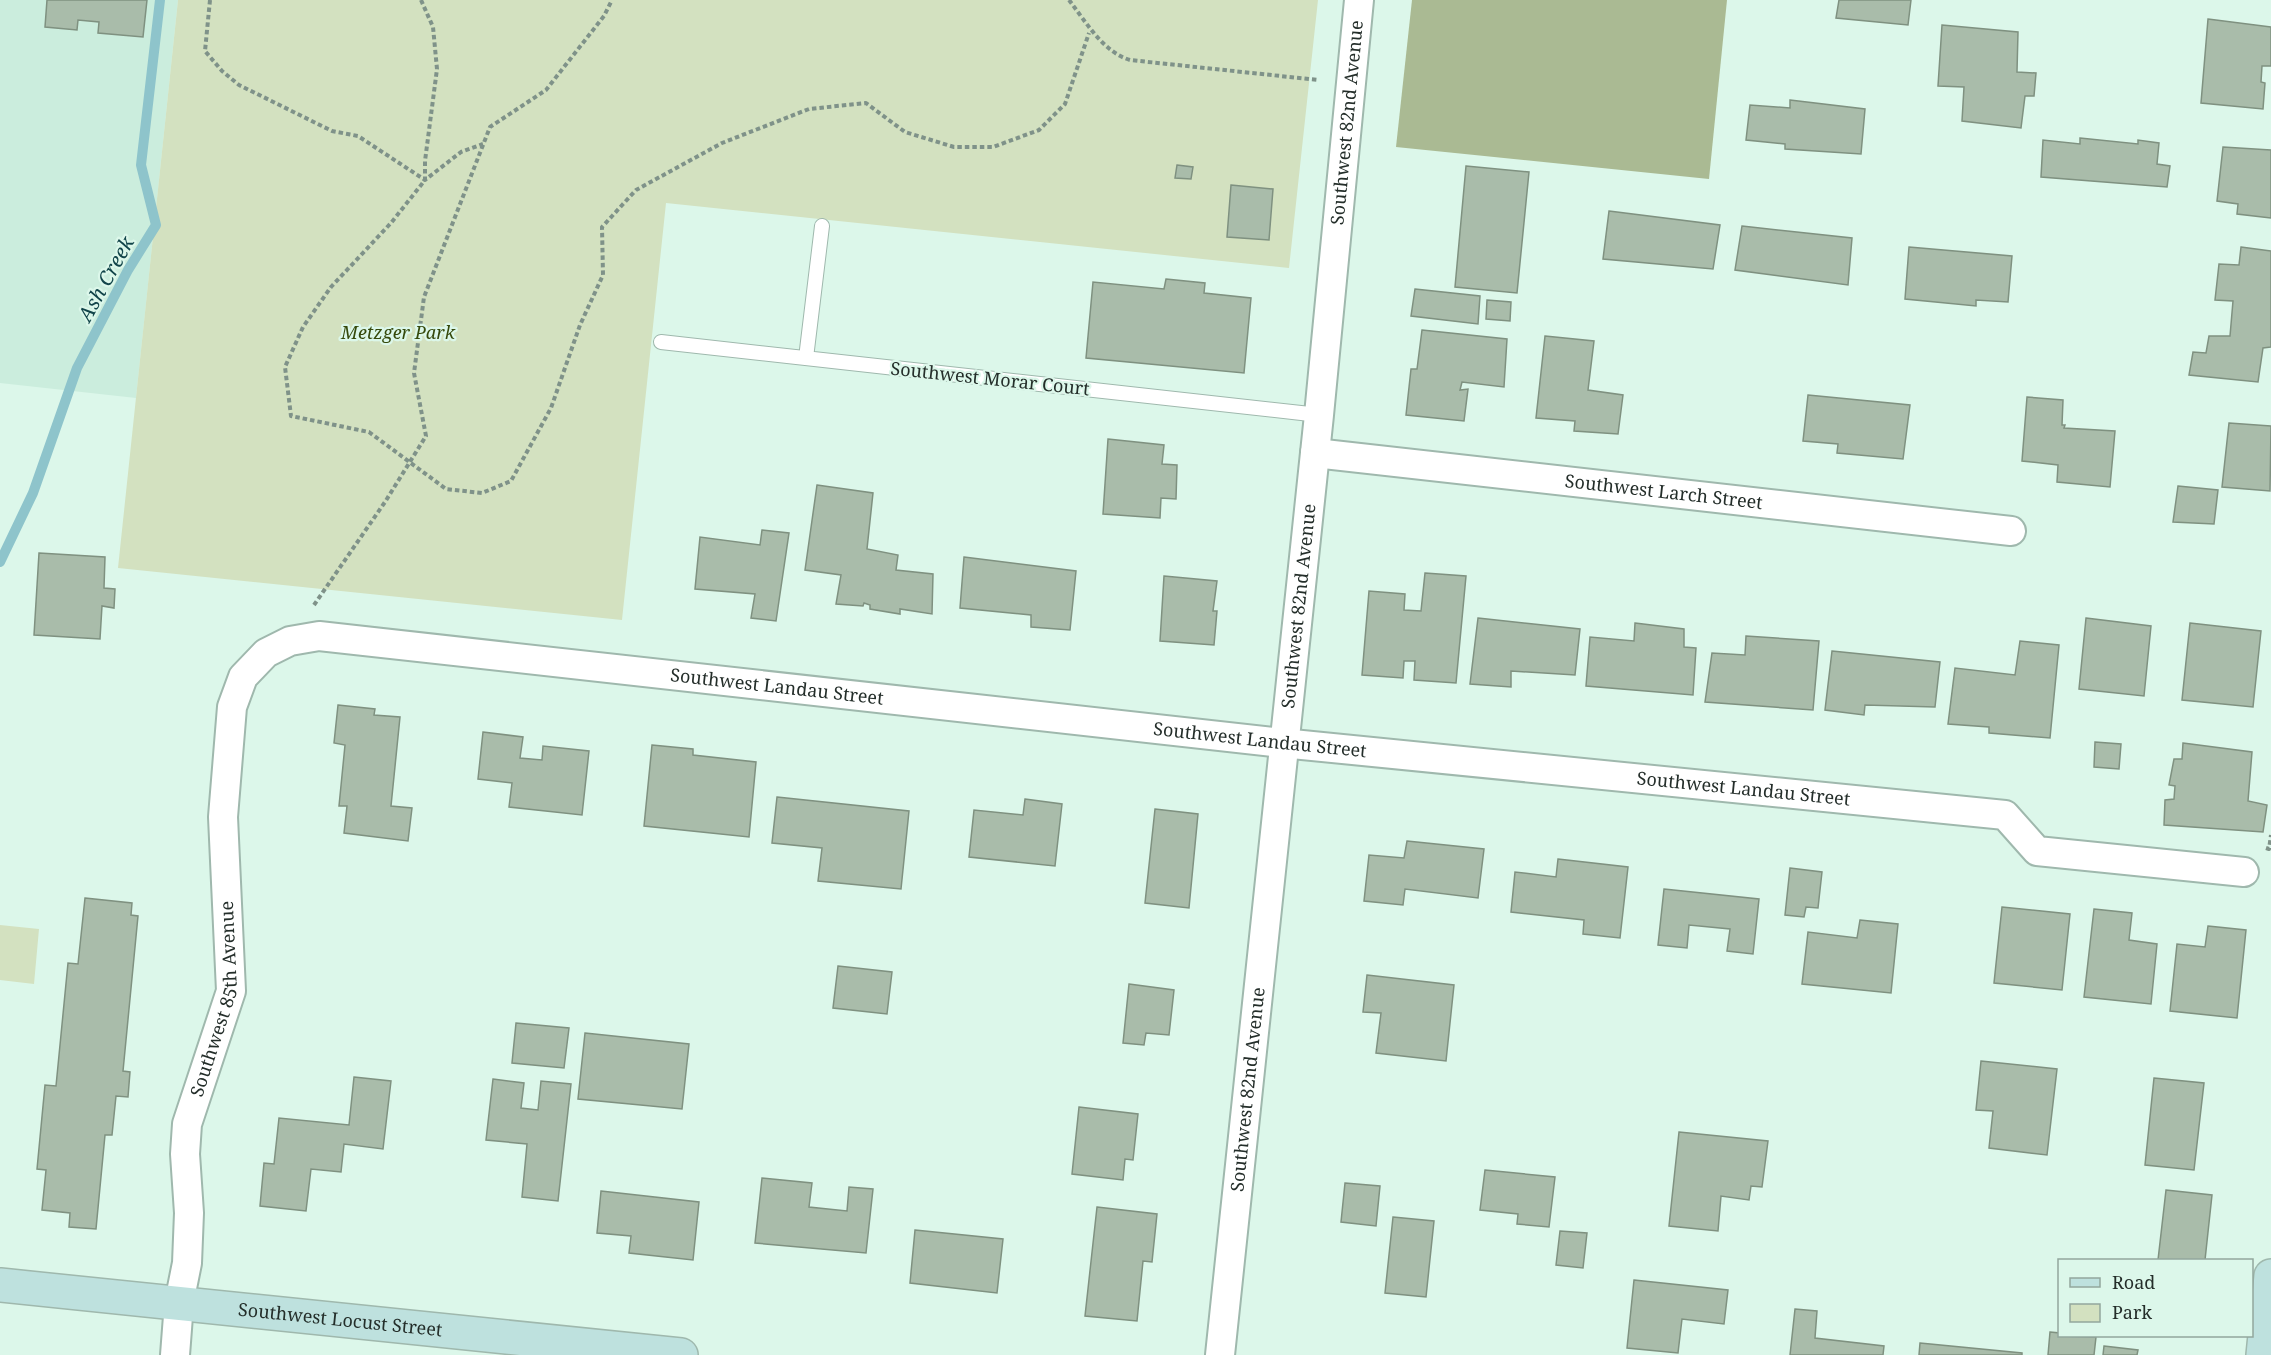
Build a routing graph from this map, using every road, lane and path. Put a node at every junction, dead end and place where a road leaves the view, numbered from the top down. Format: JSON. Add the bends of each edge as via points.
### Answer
{"nodes":[{"id":1,"x":210,"y":0,"type":"edge"},
{"id":2,"x":421,"y":0,"type":"edge"},
{"id":3,"x":612,"y":0,"type":"edge"},
{"id":4,"x":1070,"y":0,"type":"edge"},
{"id":5,"x":1359,"y":0,"type":"edge"},
{"id":6,"x":1089,"y":33,"type":"dead end"},
{"id":7,"x":1351,"y":84,"type":"junction"},
{"id":8,"x":484,"y":144,"type":"junction"},
{"id":9,"x":425,"y":180,"type":"junction"},
{"id":10,"x":822,"y":226,"type":"dead end"},
{"id":11,"x":661,"y":342,"type":"dead end"},
{"id":12,"x":806,"y":358,"type":"junction"},
{"id":13,"x":1319,"y":415,"type":"junction"},
{"id":14,"x":1315,"y":453,"type":"junction"},
{"id":15,"x":409,"y":462,"type":"junction"},
{"id":16,"x":2012,"y":531,"type":"dead end"},
{"id":17,"x":278,"y":647,"type":"junction"},
{"id":18,"x":1282,"y":743,"type":"junction"},
{"id":19,"x":2244,"y":872,"type":"dead end"},
{"id":20,"x":2271,"y":1276,"type":"edge"},
{"id":21,"x":0,"y":1285,"type":"edge"},
{"id":22,"x":179,"y":1303,"type":"junction"},
{"id":23,"x":175,"y":1355,"type":"edge"},
{"id":24,"x":681,"y":1355,"type":"edge"},
{"id":25,"x":1220,"y":1355,"type":"edge"},
{"id":26,"x":2263,"y":1355,"type":"edge"}],
"edges":[{"from":1,"to":9,"type":"path","via":[[205,51],[222,71],[239,85],[323,127],[358,136]]},
{"from":2,"to":9,"type":"path","via":[[433,27],[437,69]]},
{"from":3,"to":8,"type":"path","via":[[604,16],[546,90],[490,127]]},
{"from":4,"to":7,"type":"path","via":[[1108,47],[1130,60]]},
{"from":5,"to":7,"type":"street","name":"Southwest 82nd Avenue"},
{"from":6,"to":15,"type":"path","via":[[1065,104],[1039,130],[993,147],[954,147],[905,132],[866,103],[809,109],[722,142],[636,190],[602,227],[603,275],[551,408],[511,481],[482,493],[446,489]]},
{"from":7,"to":13,"type":"street","name":"Southwest 82nd Avenue"},
{"from":8,"to":9,"type":"path","via":[[461,152]]},
{"from":8,"to":15,"type":"path","via":[[424,297],[414,373],[426,436]]},
{"from":9,"to":15,"type":"path","via":[[331,287],[303,327],[285,368],[291,416],[369,432]]},
{"from":10,"to":12,"type":"lane"},
{"from":11,"to":12,"type":"lane","name":"Southwest Morar Court"},
{"from":12,"to":13,"type":"lane","name":"Southwest Morar Court"},
{"from":13,"to":14,"type":"street","name":"Southwest 82nd Avenue"},
{"from":14,"to":16,"type":"street","name":"Southwest Larch Street"},
{"from":14,"to":18,"type":"street","name":"Southwest 82nd Avenue"},
{"from":15,"to":17,"type":"path"},
{"from":17,"to":18,"type":"street","name":"Southwest Landau Street","via":[[319,636]]},
{"from":17,"to":22,"type":"street","name":"Southwest 85th Avenue","via":[[243,677],[232,707],[222,818],[231,991],[187,1124],[187,1263]]},
{"from":18,"to":19,"type":"street","name":"Southwest Landau Street","via":[[2004,815],[2037,851]]},
{"from":18,"to":25,"type":"street","name":"Southwest 82nd Avenue"},
{"from":20,"to":26,"type":"street"},
{"from":21,"to":22,"type":"street","name":"Southwest Locust Street"},
{"from":22,"to":23,"type":"street","name":"Southwest 85th Avenue"},
{"from":22,"to":24,"type":"street","name":"Southwest Locust Street"}]}
